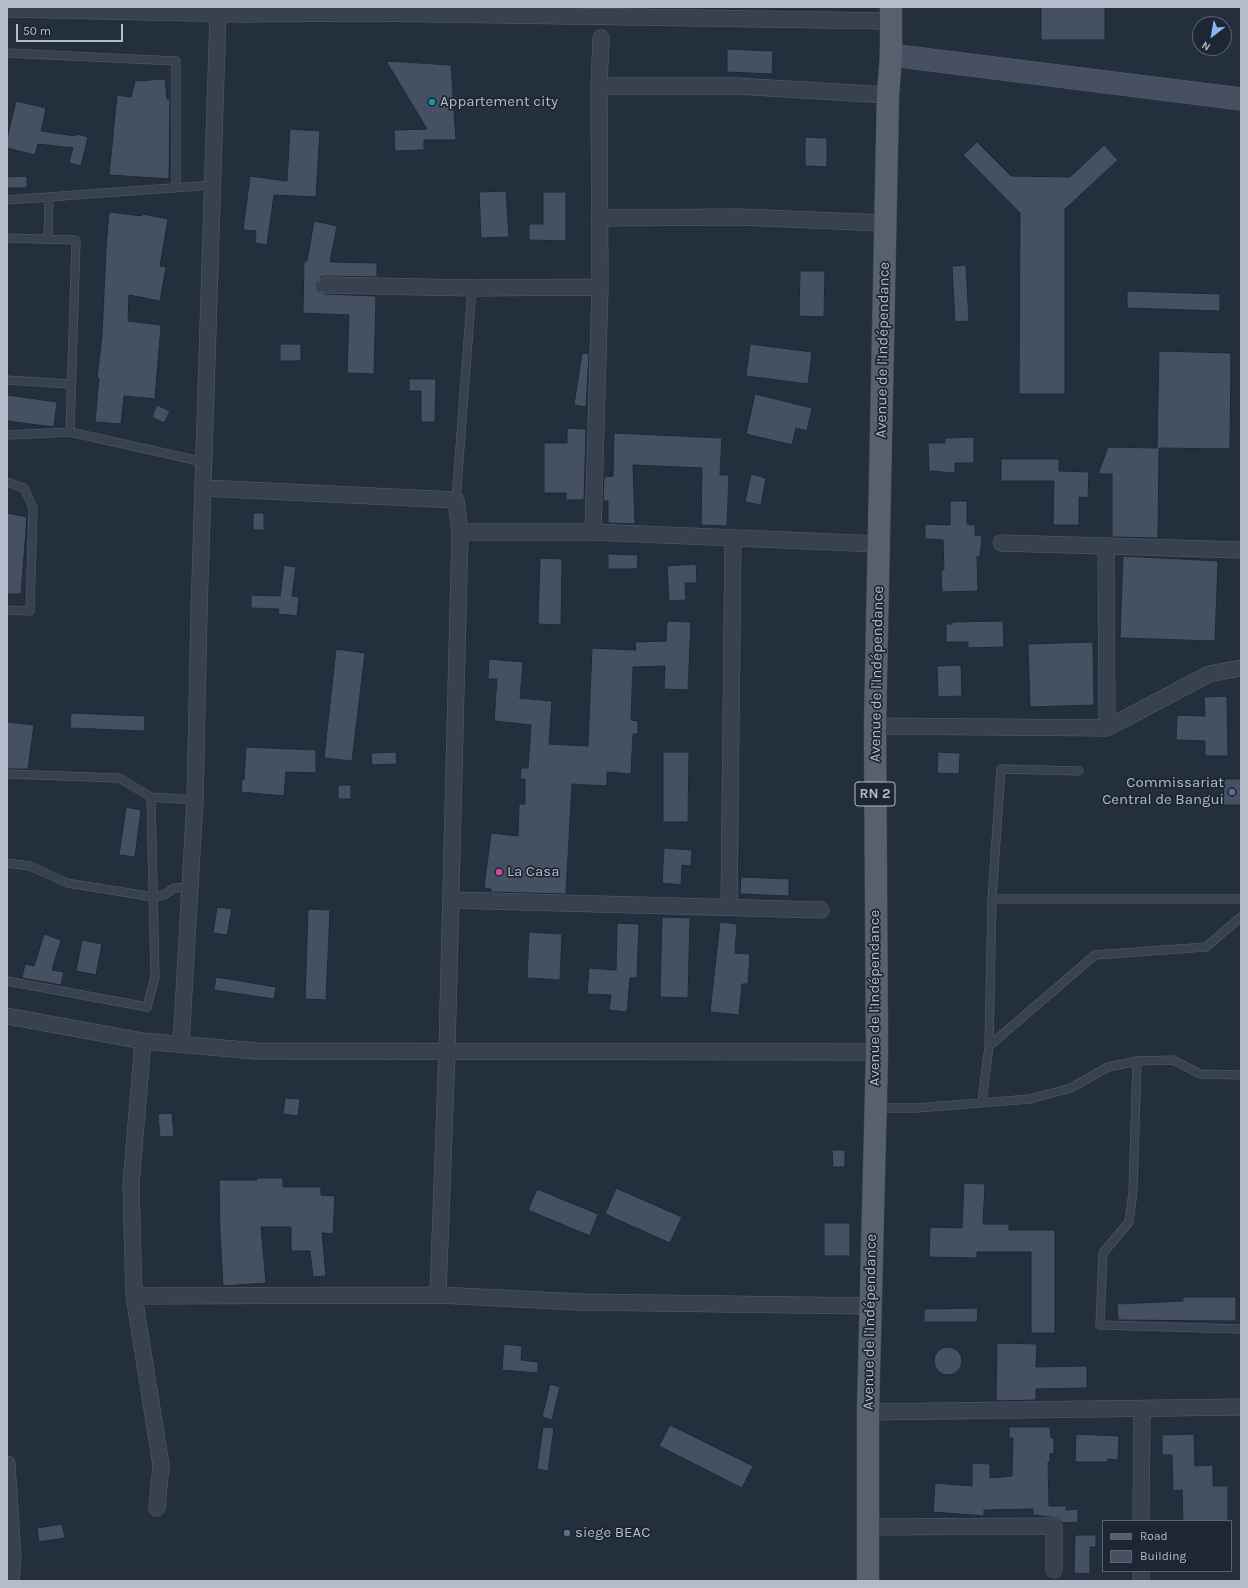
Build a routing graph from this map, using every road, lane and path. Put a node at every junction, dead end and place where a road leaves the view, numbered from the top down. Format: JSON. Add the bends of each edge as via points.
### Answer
{"nodes":[{"id":1,"x":33,"y":8,"type":"edge"},
{"id":2,"x":7,"y":9,"type":"edge"},
{"id":3,"x":242,"y":10,"type":"edge"},
{"id":4,"x":370,"y":10,"type":"edge"},
{"id":5,"x":218,"y":14,"type":"junction"},
{"id":6,"x":890,"y":14,"type":"edge"},
{"id":7,"x":601,"y":38,"type":"dead end"},
{"id":8,"x":7,"y":53,"type":"edge"},
{"id":9,"x":891,"y":55,"type":"junction"},
{"id":10,"x":599,"y":86,"type":"junction"},
{"id":11,"x":888,"y":95,"type":"junction"},
{"id":12,"x":1241,"y":99,"type":"edge"},
{"id":13,"x":213,"y":185,"type":"junction"},
{"id":14,"x":176,"y":188,"type":"junction"},
{"id":15,"x":49,"y":197,"type":"junction"},
{"id":16,"x":7,"y":200,"type":"edge"},
{"id":17,"x":599,"y":218,"type":"junction"},
{"id":18,"x":886,"y":223,"type":"junction"},
{"id":19,"x":7,"y":238,"type":"edge"},
{"id":20,"x":48,"y":239,"type":"junction"},
{"id":21,"x":326,"y":285,"type":"dead end"},
{"id":22,"x":600,"y":287,"type":"junction"},
{"id":23,"x":472,"y":288,"type":"junction"},
{"id":24,"x":7,"y":380,"type":"edge"},
{"id":25,"x":71,"y":384,"type":"junction"},
{"id":26,"x":70,"y":432,"type":"junction"},
{"id":27,"x":7,"y":435,"type":"edge"},
{"id":28,"x":204,"y":462,"type":"junction"},
{"id":29,"x":7,"y":482,"type":"edge"},
{"id":30,"x":204,"y":488,"type":"junction"},
{"id":31,"x":456,"y":500,"type":"junction"},
{"id":32,"x":460,"y":532,"type":"junction"},
{"id":33,"x":593,"y":532,"type":"junction"},
{"id":34,"x":733,"y":539,"type":"junction"},
{"id":35,"x":1001,"y":542,"type":"dead end"},
{"id":36,"x":880,"y":544,"type":"junction"},
{"id":37,"x":1106,"y":546,"type":"junction"},
{"id":38,"x":1241,"y":550,"type":"edge"},
{"id":39,"x":7,"y":610,"type":"edge"},
{"id":40,"x":1241,"y":668,"type":"edge"},
{"id":41,"x":874,"y":726,"type":"junction"},
{"id":42,"x":1107,"y":728,"type":"junction"},
{"id":43,"x":1079,"y":771,"type":"dead end"},
{"id":44,"x":7,"y":774,"type":"edge"},
{"id":45,"x":151,"y":796,"type":"junction"},
{"id":46,"x":195,"y":800,"type":"junction"},
{"id":47,"x":7,"y":863,"type":"edge"},
{"id":48,"x":191,"y":887,"type":"junction"},
{"id":49,"x":154,"y":897,"type":"junction"},
{"id":50,"x":992,"y":898,"type":"junction"},
{"id":51,"x":1241,"y":899,"type":"edge"},
{"id":52,"x":451,"y":900,"type":"junction"},
{"id":53,"x":729,"y":907,"type":"junction"},
{"id":54,"x":821,"y":910,"type":"dead end"},
{"id":55,"x":1241,"y":917,"type":"edge"},
{"id":56,"x":7,"y":981,"type":"edge"},
{"id":57,"x":7,"y":1016,"type":"edge"},
{"id":58,"x":143,"y":1041,"type":"junction"},
{"id":59,"x":181,"y":1044,"type":"junction"},
{"id":60,"x":989,"y":1046,"type":"junction"},
{"id":61,"x":447,"y":1050,"type":"junction"},
{"id":62,"x":877,"y":1052,"type":"junction"},
{"id":63,"x":1137,"y":1061,"type":"junction"},
{"id":64,"x":1241,"y":1075,"type":"edge"},
{"id":65,"x":982,"y":1102,"type":"junction"},
{"id":66,"x":875,"y":1108,"type":"junction"},
{"id":67,"x":438,"y":1295,"type":"junction"},
{"id":68,"x":134,"y":1296,"type":"junction"},
{"id":69,"x":870,"y":1306,"type":"junction"},
{"id":70,"x":1241,"y":1329,"type":"edge"},
{"id":71,"x":1241,"y":1407,"type":"edge"},
{"id":72,"x":1142,"y":1409,"type":"junction"},
{"id":73,"x":868,"y":1412,"type":"junction"},
{"id":74,"x":7,"y":1464,"type":"edge"},
{"id":75,"x":157,"y":1508,"type":"dead end"},
{"id":76,"x":1141,"y":1520,"type":"edge"},
{"id":77,"x":868,"y":1527,"type":"junction"},
{"id":78,"x":1054,"y":1570,"type":"dead end"},
{"id":79,"x":11,"y":1581,"type":"edge"},
{"id":80,"x":868,"y":1581,"type":"edge"}],
"edges":[{"from":1,"to":2,"type":"street"},
{"from":1,"to":5,"type":"street"},
{"from":3,"to":4,"type":"street"},
{"from":3,"to":5,"type":"street"},
{"from":4,"to":6,"type":"street"},
{"from":5,"to":13,"type":"street"},
{"from":6,"to":9,"type":"main road","name":"Avenue de l'Indépendance","number":"RN 2"},
{"from":7,"to":10,"type":"street"},
{"from":8,"to":14,"type":"lane","via":[[176,61]]},
{"from":9,"to":11,"type":"main road","name":"Avenue de l'Indépendance","number":"RN 2"},
{"from":9,"to":12,"type":"street"},
{"from":10,"to":11,"type":"street","via":[[736,86]]},
{"from":10,"to":17,"type":"street"},
{"from":11,"to":18,"type":"main road","name":"Avenue de l'Indépendance","number":"RN 2"},
{"from":13,"to":14,"type":"lane"},
{"from":13,"to":28,"type":"street"},
{"from":14,"to":15,"type":"lane"},
{"from":15,"to":16,"type":"lane"},
{"from":15,"to":20,"type":"lane"},
{"from":17,"to":18,"type":"street","via":[[738,216]]},
{"from":17,"to":22,"type":"street"},
{"from":18,"to":36,"type":"main road","name":"Avenue de l'Indépendance","number":"RN 2"},
{"from":19,"to":20,"type":"lane"},
{"from":20,"to":25,"type":"lane","via":[[76,240]]},
{"from":21,"to":23,"type":"street"},
{"from":22,"to":23,"type":"street"},
{"from":22,"to":33,"type":"street"},
{"from":23,"to":31,"type":"lane"},
{"from":24,"to":25,"type":"lane"},
{"from":25,"to":26,"type":"lane"},
{"from":26,"to":27,"type":"lane"},
{"from":26,"to":28,"type":"lane"},
{"from":28,"to":30,"type":"street"},
{"from":29,"to":39,"type":"lane","via":[[24,488],[33,508],[30,611]]},
{"from":30,"to":31,"type":"street"},
{"from":30,"to":46,"type":"street"},
{"from":31,"to":32,"type":"street"},
{"from":32,"to":33,"type":"street"},
{"from":32,"to":52,"type":"street"},
{"from":33,"to":34,"type":"street"},
{"from":34,"to":36,"type":"street"},
{"from":34,"to":53,"type":"street"},
{"from":35,"to":37,"type":"street"},
{"from":36,"to":41,"type":"main road","name":"Avenue de l'Indépendance","number":"RN 2"},
{"from":37,"to":38,"type":"street"},
{"from":37,"to":42,"type":"street"},
{"from":40,"to":42,"type":"street","via":[[1209,674]]},
{"from":41,"to":42,"type":"street"},
{"from":41,"to":62,"type":"main road","name":"Avenue de l'Indépendance","number":"RN 2"},
{"from":43,"to":50,"type":"lane","via":[[1001,769]]},
{"from":44,"to":45,"type":"lane","via":[[119,778]]},
{"from":45,"to":46,"type":"lane"},
{"from":45,"to":49,"type":"lane"},
{"from":46,"to":48,"type":"street"},
{"from":47,"to":49,"type":"lane","via":[[30,866],[66,883]]},
{"from":48,"to":49,"type":"lane","via":[[174,888],[164,895]]},
{"from":48,"to":59,"type":"street"},
{"from":49,"to":56,"type":"lane","via":[[155,977],[147,1007]]},
{"from":50,"to":51,"type":"lane"},
{"from":50,"to":60,"type":"lane"},
{"from":52,"to":53,"type":"street"},
{"from":52,"to":61,"type":"street"},
{"from":53,"to":54,"type":"street"},
{"from":55,"to":60,"type":"lane","via":[[1206,947],[1095,955]]},
{"from":57,"to":58,"type":"street"},
{"from":58,"to":59,"type":"street"},
{"from":58,"to":68,"type":"street","via":[[131,1184]]},
{"from":59,"to":61,"type":"street","via":[[256,1051]]},
{"from":60,"to":65,"type":"lane"},
{"from":61,"to":62,"type":"street"},
{"from":61,"to":67,"type":"street"},
{"from":62,"to":66,"type":"main road","name":"Avenue de l'Indépendance","number":"RN 2"},
{"from":63,"to":64,"type":"lane","via":[[1173,1060],[1200,1074]]},
{"from":63,"to":65,"type":"lane","via":[[1108,1067],[1071,1088],[1030,1099]]},
{"from":63,"to":70,"type":"lane","via":[[1133,1192],[1129,1222],[1103,1252],[1100,1325]]},
{"from":65,"to":66,"type":"lane","via":[[916,1108]]},
{"from":66,"to":69,"type":"main road","name":"Avenue de l'Indépendance","number":"RN 2"},
{"from":67,"to":68,"type":"street"},
{"from":67,"to":69,"type":"street","via":[[580,1302]]},
{"from":68,"to":75,"type":"street","via":[[161,1464]]},
{"from":69,"to":73,"type":"main road","name":"Avenue de l'Indépendance","number":"RN 2"},
{"from":71,"to":72,"type":"street"},
{"from":72,"to":73,"type":"street"},
{"from":72,"to":76,"type":"street"},
{"from":73,"to":77,"type":"main road","name":"Avenue de l'Indépendance","number":"RN 2"},
{"from":74,"to":79,"type":"street","via":[[13,1559]]},
{"from":77,"to":78,"type":"street","via":[[1054,1526]]},
{"from":77,"to":80,"type":"main road","name":"Avenue de l'Indépendance","number":"RN 2"}]}
